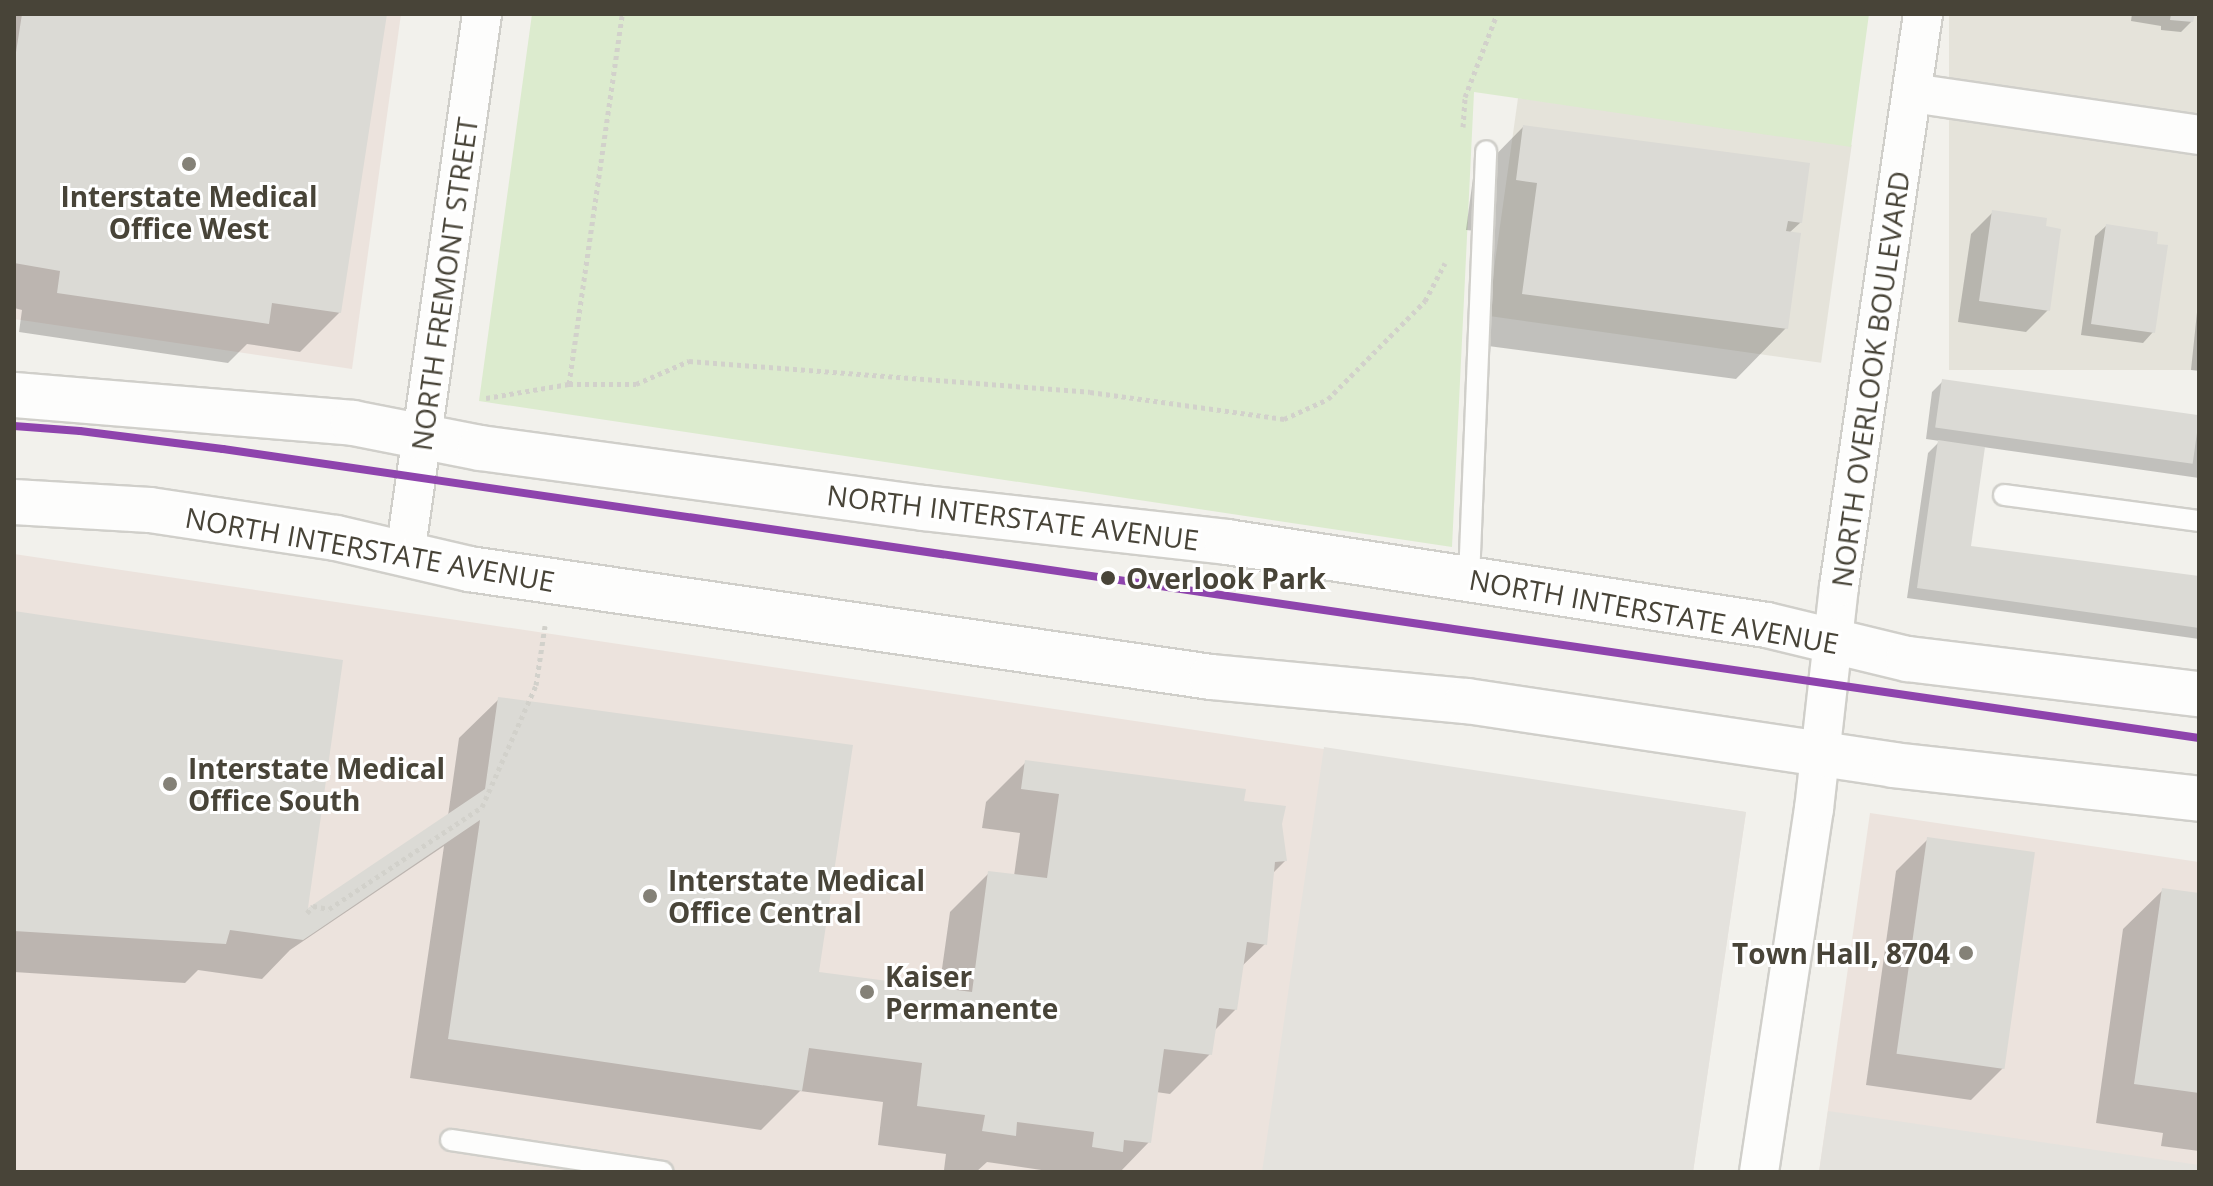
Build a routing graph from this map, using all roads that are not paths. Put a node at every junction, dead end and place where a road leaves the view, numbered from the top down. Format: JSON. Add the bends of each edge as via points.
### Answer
{"nodes":[{"id":1,"x":482,"y":14,"type":"edge"},
{"id":2,"x":1923,"y":14,"type":"edge"},
{"id":3,"x":1912,"y":93,"type":"junction"},
{"id":4,"x":2199,"y":135,"type":"edge"},
{"id":5,"x":1486,"y":151,"type":"dead end"},
{"id":6,"x":14,"y":395,"type":"edge"},
{"id":7,"x":422,"y":436,"type":"junction"},
{"id":8,"x":2004,"y":495,"type":"dead end"},
{"id":9,"x":14,"y":502,"type":"edge"},
{"id":10,"x":2199,"y":521,"type":"edge"},
{"id":11,"x":405,"y":554,"type":"junction"},
{"id":12,"x":1469,"y":579,"type":"junction"},
{"id":13,"x":1833,"y":641,"type":"junction"},
{"id":14,"x":2199,"y":694,"type":"edge"},
{"id":15,"x":1820,"y":754,"type":"junction"},
{"id":16,"x":2199,"y":799,"type":"edge"},
{"id":17,"x":451,"y":1140,"type":"dead end"},
{"id":18,"x":663,"y":1172,"type":"edge"},
{"id":19,"x":1759,"y":1172,"type":"edge"}],
"edges":[{"from":1,"to":7,"type":"street","name":"NORTH FREMONT STREET"},
{"from":2,"to":3,"type":"street","name":"NORTH OVERLOOK BOULEVARD"},
{"from":3,"to":4,"type":"street"},
{"from":3,"to":13,"type":"street","name":"NORTH OVERLOOK BOULEVARD"},
{"from":5,"to":12,"type":"lane"},
{"from":6,"to":7,"type":"street","name":"NORTH INTERSTATE AVENUE","via":[[353,423]]},
{"from":7,"to":11,"type":"street","name":"NORTH FREMONT STREET"},
{"from":7,"to":12,"type":"street","name":"NORTH INTERSTATE AVENUE","via":[[480,448],[1227,542]]},
{"from":8,"to":10,"type":"lane"},
{"from":9,"to":11,"type":"street","name":"NORTH INTERSTATE AVENUE","via":[[150,510],[336,538]]},
{"from":11,"to":15,"type":"street","name":"NORTH INTERSTATE AVENUE","via":[[469,569],[1211,677],[1467,701]]},
{"from":12,"to":13,"type":"street","name":"NORTH INTERSTATE AVENUE","via":[[1767,625]]},
{"from":13,"to":14,"type":"street","name":"NORTH INTERSTATE AVENUE","via":[[1908,659]]},
{"from":13,"to":15,"type":"street","name":"NORTH OVERLOOK BOULEVARD"},
{"from":15,"to":16,"type":"street","name":"NORTH INTERSTATE AVENUE"},
{"from":15,"to":19,"type":"street","name":"NORTH OVERLOOK BOULEVARD"},
{"from":17,"to":18,"type":"lane"}]}
